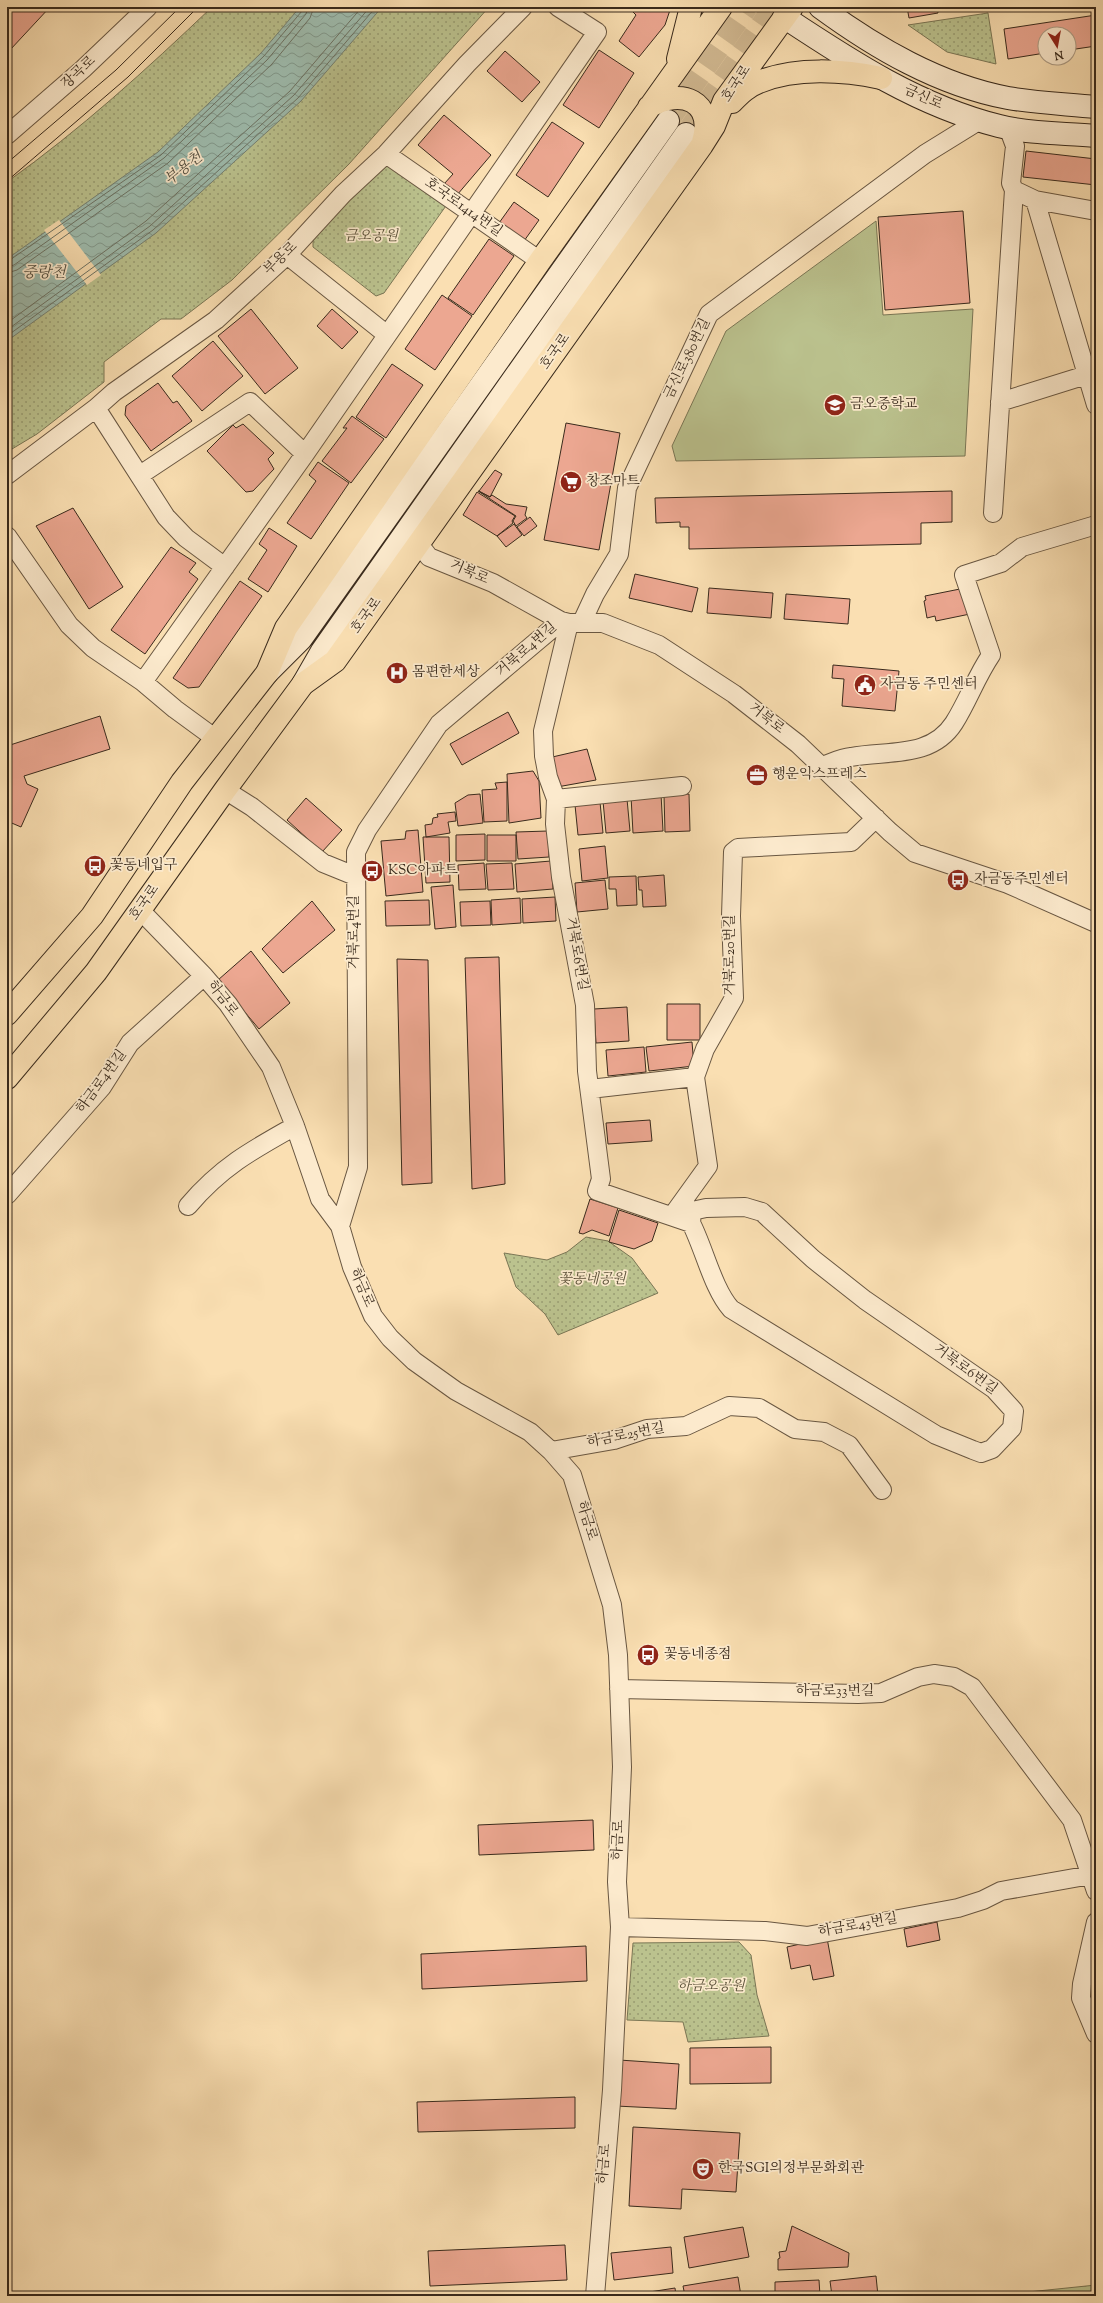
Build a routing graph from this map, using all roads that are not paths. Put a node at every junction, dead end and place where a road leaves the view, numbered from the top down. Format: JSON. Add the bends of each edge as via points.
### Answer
{"nodes":[{"id":1,"x":148,"y":7,"type":"edge"},
{"id":2,"x":523,"y":7,"type":"edge"},
{"id":3,"x":558,"y":7,"type":"edge"},
{"id":4,"x":691,"y":7,"type":"edge"},
{"id":5,"x":721,"y":7,"type":"edge"},
{"id":6,"x":820,"y":7,"type":"edge"},
{"id":7,"x":782,"y":10,"type":"edge"},
{"id":8,"x":677,"y":68,"type":"junction"},
{"id":9,"x":881,"y":78,"type":"junction"},
{"id":10,"x":649,"y":107,"type":"junction"},
{"id":11,"x":1096,"y":107,"type":"edge"},
{"id":12,"x":980,"y":120,"type":"junction"},
{"id":13,"x":668,"y":121,"type":"tunnel mouth"},
{"id":14,"x":714,"y":126,"type":"junction"},
{"id":15,"x":1008,"y":127,"type":"junction"},
{"id":16,"x":7,"y":135,"type":"edge"},
{"id":17,"x":1096,"y":136,"type":"edge"},
{"id":18,"x":694,"y":140,"type":"junction"},
{"id":19,"x":386,"y":154,"type":"junction"},
{"id":20,"x":1014,"y":190,"type":"junction"},
{"id":21,"x":1036,"y":200,"type":"junction"},
{"id":22,"x":1096,"y":211,"type":"edge"},
{"id":23,"x":471,"y":214,"type":"junction"},
{"id":24,"x":287,"y":255,"type":"junction"},
{"id":25,"x":540,"y":262,"type":"junction"},
{"id":26,"x":386,"y":334,"type":"junction"},
{"id":27,"x":1092,"y":374,"type":"edge"},
{"id":28,"x":1000,"y":402,"type":"junction"},
{"id":29,"x":1096,"y":405,"type":"edge"},
{"id":30,"x":96,"y":408,"type":"junction"},
{"id":31,"x":305,"y":454,"type":"junction"},
{"id":32,"x":7,"y":475,"type":"edge"},
{"id":33,"x":140,"y":475,"type":"junction"},
{"id":34,"x":993,"y":513,"type":"dead end"},
{"id":35,"x":1096,"y":525,"type":"edge"},
{"id":36,"x":7,"y":536,"type":"edge"},
{"id":37,"x":420,"y":544,"type":"junction"},
{"id":38,"x":225,"y":567,"type":"junction"},
{"id":39,"x":570,"y":622,"type":"junction"},
{"id":40,"x":267,"y":673,"type":"junction"},
{"id":41,"x":143,"y":682,"type":"junction"},
{"id":42,"x":304,"y":684,"type":"junction"},
{"id":43,"x":216,"y":739,"type":"junction"},
{"id":44,"x":822,"y":766,"type":"junction"},
{"id":45,"x":682,"y":786,"type":"dead end"},
{"id":46,"x":225,"y":790,"type":"junction"},
{"id":47,"x":556,"y":799,"type":"junction"},
{"id":48,"x":876,"y":818,"type":"junction"},
{"id":49,"x":355,"y":876,"type":"junction"},
{"id":50,"x":140,"y":910,"type":"junction"},
{"id":51,"x":1096,"y":923,"type":"edge"},
{"id":52,"x":204,"y":976,"type":"junction"},
{"id":53,"x":7,"y":1014,"type":"edge"},
{"id":54,"x":695,"y":1077,"type":"junction"},
{"id":55,"x":7,"y":1078,"type":"edge"},
{"id":56,"x":590,"y":1089,"type":"junction"},
{"id":57,"x":295,"y":1126,"type":"junction"},
{"id":58,"x":7,"y":1196,"type":"edge"},
{"id":59,"x":188,"y":1206,"type":"dead end"},
{"id":60,"x":672,"y":1216,"type":"junction"},
{"id":61,"x":691,"y":1222,"type":"junction"},
{"id":62,"x":340,"y":1226,"type":"junction"},
{"id":63,"x":551,"y":1451,"type":"junction"},
{"id":64,"x":882,"y":1490,"type":"dead end"},
{"id":65,"x":619,"y":1689,"type":"junction"},
{"id":66,"x":1093,"y":1883,"type":"edge"},
{"id":67,"x":1096,"y":1922,"type":"edge"},
{"id":68,"x":620,"y":1927,"type":"junction"},
{"id":69,"x":1096,"y":2034,"type":"edge"},
{"id":70,"x":595,"y":2296,"type":"edge"}],
"edges":[{"from":1,"to":16,"type":"street","name":"장곡로","via":[[83,69]]},
{"from":2,"to":19,"type":"street","name":"부용로","via":[[467,64]]},
{"from":3,"to":23,"type":"street","via":[[597,32]]},
{"from":4,"to":8,"type":"main road"},
{"from":5,"to":8,"type":"main road"},
{"from":6,"to":11,"type":"street","name":"금신로","via":[[894,55],[946,79],[1007,98]]},
{"from":7,"to":9,"type":"street","name":"금신로"},
{"from":7,"to":14,"type":"main road","name":"호국로","via":[[724,101]]},
{"from":8,"to":10,"type":"main road"},
{"from":9,"to":12,"type":"street","name":"금신로","via":[[935,105]]},
{"from":9,"to":14,"type":"main road","via":[[836,72],[790,74],[760,82],[745,90],[731,103]]},
{"from":10,"to":18,"type":"main road","via":[[669,97],[695,104],[702,110],[707,125]]},
{"from":10,"to":25,"type":"main road"},
{"from":12,"to":15,"type":"street","name":"금신로"},
{"from":12,"to":39,"type":"street","name":"금신로380번길","via":[[925,154],[709,314],[627,488],[619,554],[595,594]]},
{"from":13,"to":40,"type":"street","via":[[301,639]]},
{"from":14,"to":18,"type":"main road","name":"호국로"},
{"from":15,"to":17,"type":"street","name":"금신로"},
{"from":15,"to":20,"type":"street","via":[[1015,146],[1011,183]]},
{"from":18,"to":37,"type":"main road","name":"호국로"},
{"from":18,"to":42,"type":"street","name":"호국로","via":[[322,651]]},
{"from":19,"to":23,"type":"street","name":"호국로1414번길"},
{"from":19,"to":24,"type":"street","name":"부용로","via":[[342,194]]},
{"from":20,"to":21,"type":"street"},
{"from":20,"to":28,"type":"street"},
{"from":21,"to":22,"type":"street"},
{"from":21,"to":27,"type":"street"},
{"from":23,"to":25,"type":"street","name":"호국로1414번길"},
{"from":23,"to":26,"type":"street"},
{"from":24,"to":26,"type":"street"},
{"from":24,"to":30,"type":"street","name":"부용로","via":[[216,320],[114,392]]},
{"from":25,"to":40,"type":"main road","via":[[286,628]]},
{"from":26,"to":31,"type":"street"},
{"from":27,"to":28,"type":"street"},
{"from":27,"to":29,"type":"street"},
{"from":28,"to":34,"type":"street"},
{"from":30,"to":32,"type":"street","name":"부용로"},
{"from":30,"to":33,"type":"street"},
{"from":31,"to":33,"type":"street","via":[[250,402]]},
{"from":31,"to":38,"type":"street"},
{"from":33,"to":38,"type":"street","via":[[166,517],[186,538]]},
{"from":35,"to":44,"type":"street","via":[[1022,547],[1001,563],[964,575],[990,655],[977,675],[954,723],[932,743],[909,751],[850,757]]},
{"from":36,"to":41,"type":"street","via":[[69,625],[93,648]]},
{"from":37,"to":39,"type":"street","name":"거북로","via":[[429,557],[493,583]]},
{"from":37,"to":42,"type":"main road","name":"호국로","via":[[334,661]]},
{"from":38,"to":41,"type":"street"},
{"from":39,"to":44,"type":"street","name":"거북로","via":[[603,623],[659,645],[734,694]]},
{"from":39,"to":47,"type":"street","name":"거북로6번길","via":[[543,731],[546,770]]},
{"from":39,"to":49,"type":"street","name":"거북로4번길","via":[[439,724],[367,830],[356,852]]},
{"from":40,"to":43,"type":"main road"},
{"from":41,"to":43,"type":"street"},
{"from":42,"to":46,"type":"main road","name":"호국로"},
{"from":43,"to":53,"type":"main road","via":[[182,782],[92,916]]},
{"from":44,"to":48,"type":"street","name":"거북로"},
{"from":45,"to":47,"type":"street"},
{"from":46,"to":49,"type":"street","via":[[252,807],[323,863]]},
{"from":46,"to":50,"type":"main road","name":"호국로"},
{"from":47,"to":56,"type":"street","name":"거북로6번길","via":[[555,824],[561,877],[585,1006]]},
{"from":48,"to":51,"type":"street","name":"거북로","via":[[915,853],[1008,884]]},
{"from":48,"to":54,"type":"street","name":"거북로20번길","via":[[851,842],[738,848],[733,852],[731,916],[734,998],[705,1049]]},
{"from":49,"to":62,"type":"street","name":"거북로4번길","via":[[358,1167]]},
{"from":50,"to":52,"type":"street","name":"하금로"},
{"from":50,"to":55,"type":"main road","name":"호국로","via":[[96,972]]},
{"from":52,"to":57,"type":"street","name":"하금로","via":[[228,1004],[270,1067]]},
{"from":52,"to":58,"type":"street","name":"하금로4번길","via":[[130,1042],[102,1087]]},
{"from":54,"to":56,"type":"street"},
{"from":54,"to":60,"type":"street","name":"거북로20번길","via":[[708,1166]]},
{"from":56,"to":60,"type":"street","name":"거북로6번길","via":[[601,1178],[597,1191]]},
{"from":57,"to":59,"type":"street","via":[[240,1157],[204,1187]]},
{"from":57,"to":62,"type":"street","name":"하금로","via":[[320,1199]]},
{"from":60,"to":61,"type":"street","name":"거북로6번길"},
{"from":61,"to":61,"type":"street","name":"거북로6번길","via":[[692,1211],[706,1208],[745,1207],[762,1212],[865,1300],[994,1389],[1014,1411],[1012,1428],[992,1449],[981,1453],[936,1434],[731,1309],[721,1298]]},
{"from":62,"to":63,"type":"street","name":"하금로","via":[[352,1267],[373,1316],[390,1338],[414,1361],[456,1391],[530,1432]]},
{"from":63,"to":64,"type":"street","name":"하금로25번길","via":[[614,1440],[647,1429],[686,1426],[729,1406],[759,1408],[795,1429],[824,1432],[849,1446]]},
{"from":63,"to":65,"type":"street","name":"하금로","via":[[572,1475],[612,1605]]},
{"from":65,"to":66,"type":"street","name":"하금로33번길","via":[[858,1694],[882,1693],[918,1677],[934,1674],[954,1677],[972,1686],[1072,1820]]},
{"from":65,"to":68,"type":"street","name":"하금로","via":[[622,1767],[617,1882]]},
{"from":66,"to":68,"type":"street","name":"하금로43번길","via":[[1001,1890],[983,1900],[958,1908],[807,1936],[766,1931]]},
{"from":67,"to":69,"type":"street","via":[[1081,1998]]},
{"from":68,"to":70,"type":"street","name":"하금로","via":[[612,2090]]}]}
